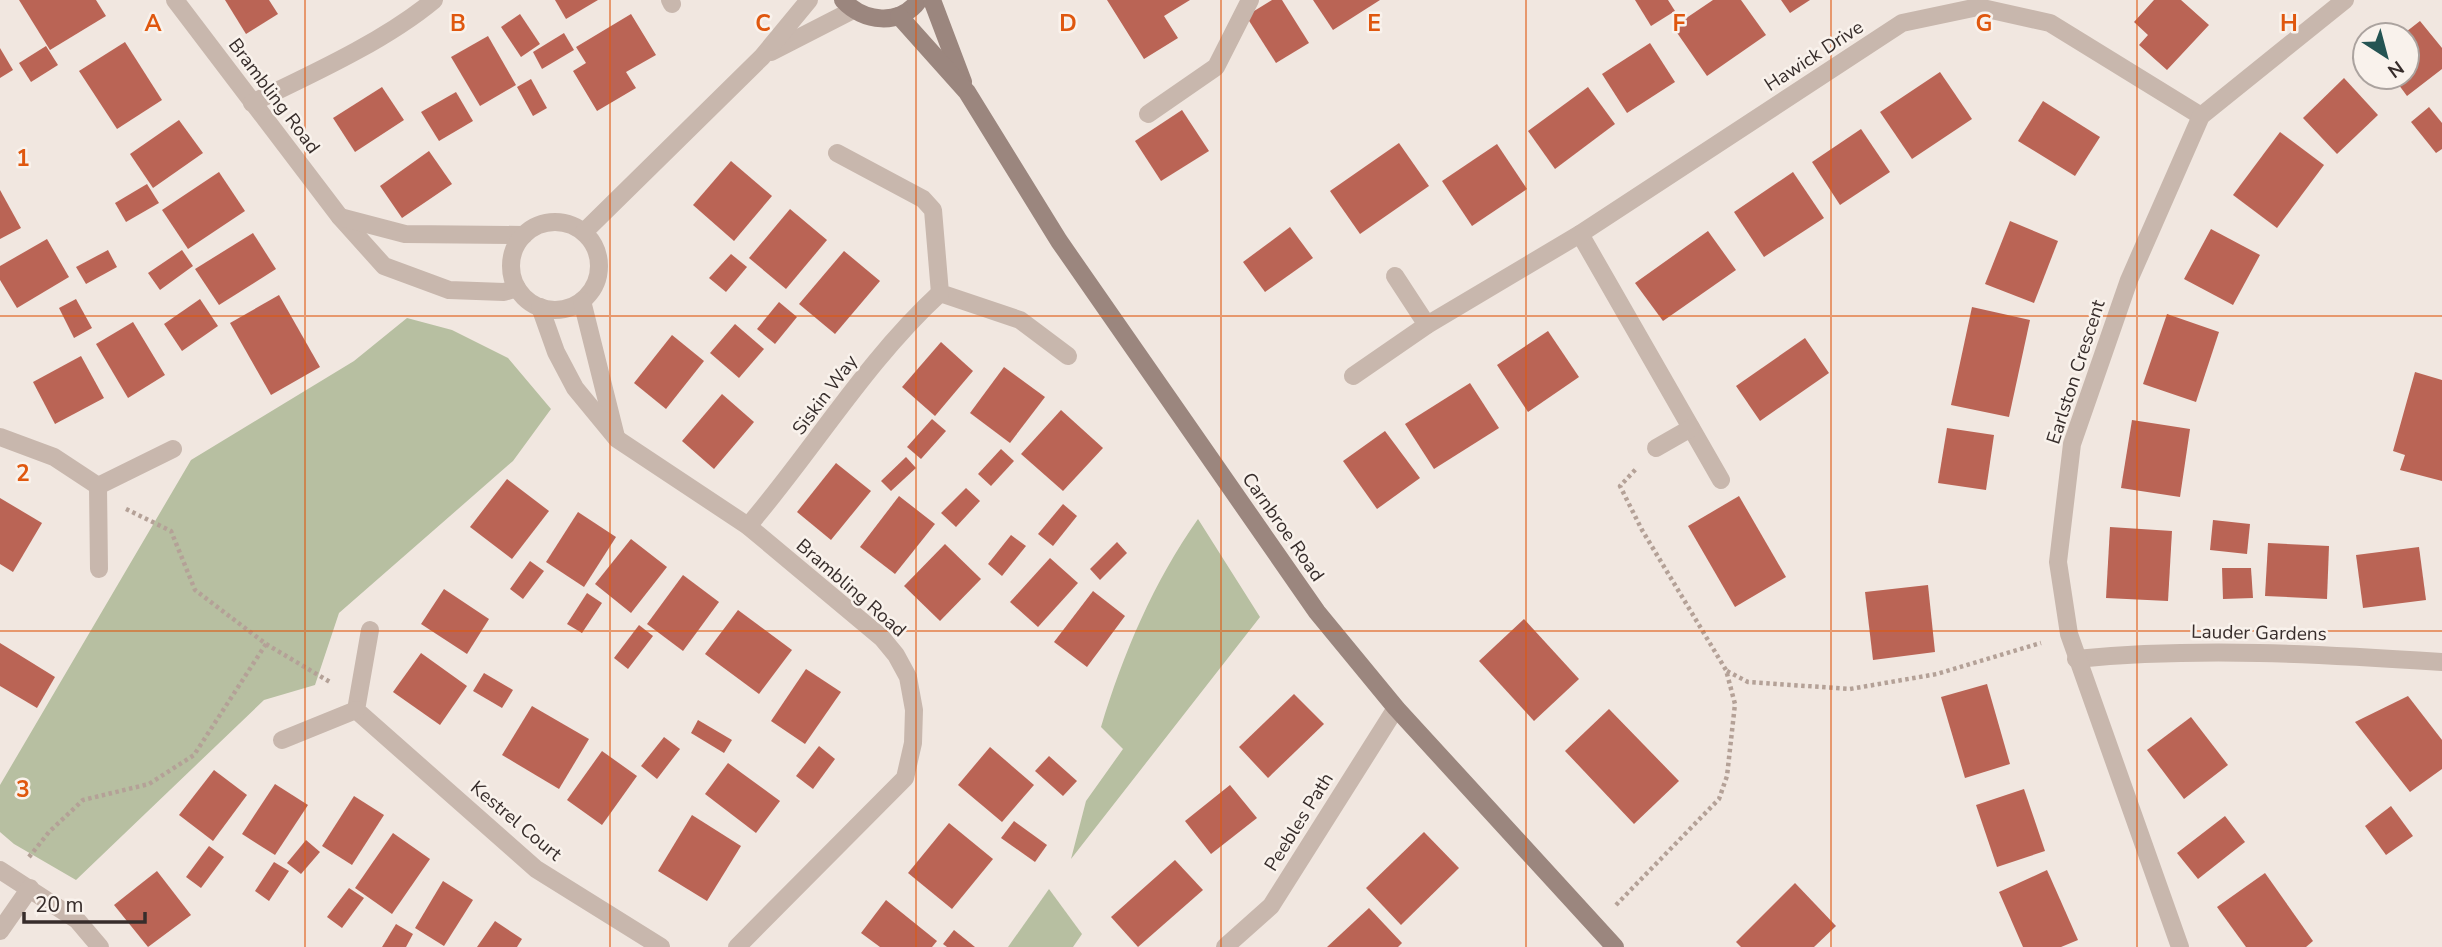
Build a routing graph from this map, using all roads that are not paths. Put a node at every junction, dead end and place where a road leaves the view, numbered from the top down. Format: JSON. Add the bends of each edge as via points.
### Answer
{"nodes":[{"id":1,"x":175,"y":0,"type":"edge"},
{"id":2,"x":434,"y":0,"type":"edge"},
{"id":3,"x":809,"y":0,"type":"edge"},
{"id":4,"x":919,"y":0,"type":"edge"},
{"id":5,"x":932,"y":0,"type":"edge"},
{"id":6,"x":1250,"y":0,"type":"edge"},
{"id":7,"x":2345,"y":0,"type":"edge"},
{"id":8,"x":848,"y":5,"type":"edge"},
{"id":9,"x":899,"y":16,"type":"junction"},
{"id":10,"x":762,"y":57,"type":"junction"},
{"id":11,"x":967,"y":92,"type":"junction"},
{"id":12,"x":252,"y":103,"type":"junction"},
{"id":13,"x":1148,"y":114,"type":"dead end"},
{"id":14,"x":2201,"y":116,"type":"junction"},
{"id":15,"x":837,"y":153,"type":"dead end"},
{"id":16,"x":340,"y":217,"type":"junction"},
{"id":17,"x":584,"y":232,"type":"junction"},
{"id":18,"x":1580,"y":234,"type":"junction"},
{"id":19,"x":524,"y":235,"type":"junction"},
{"id":20,"x":1395,"y":276,"type":"dead end"},
{"id":21,"x":517,"y":288,"type":"junction"},
{"id":22,"x":940,"y":293,"type":"junction"},
{"id":23,"x":582,"y":301,"type":"junction"},
{"id":24,"x":540,"y":307,"type":"junction"},
{"id":25,"x":1427,"y":325,"type":"junction"},
{"id":26,"x":1068,"y":356,"type":"dead end"},
{"id":27,"x":1353,"y":376,"type":"dead end"},
{"id":28,"x":1691,"y":428,"type":"junction"},
{"id":29,"x":0,"y":436,"type":"edge"},
{"id":30,"x":617,"y":439,"type":"junction"},
{"id":31,"x":1656,"y":448,"type":"road end"},
{"id":32,"x":173,"y":449,"type":"dead end"},
{"id":33,"x":1721,"y":480,"type":"dead end"},
{"id":34,"x":98,"y":486,"type":"junction"},
{"id":35,"x":748,"y":526,"type":"junction"},
{"id":36,"x":99,"y":569,"type":"dead end"},
{"id":37,"x":370,"y":629,"type":"dead end"},
{"id":38,"x":2076,"y":659,"type":"junction"},
{"id":39,"x":2442,"y":662,"type":"edge"},
{"id":40,"x":1396,"y":708,"type":"junction"},
{"id":41,"x":356,"y":710,"type":"junction"},
{"id":42,"x":282,"y":740,"type":"dead end"},
{"id":43,"x":7,"y":873,"type":"edge"},
{"id":44,"x":30,"y":888,"type":"junction"},
{"id":45,"x":0,"y":931,"type":"edge"},
{"id":46,"x":100,"y":947,"type":"edge"},
{"id":47,"x":661,"y":947,"type":"edge"},
{"id":48,"x":737,"y":947,"type":"edge"},
{"id":49,"x":1225,"y":947,"type":"edge"},
{"id":50,"x":1615,"y":947,"type":"edge"},
{"id":51,"x":2180,"y":947,"type":"edge"}],
"edges":[{"from":1,"to":12,"type":"street","name":"Brambling Road"},
{"from":2,"to":12,"type":"street","via":[[303,79]]},
{"from":3,"to":10,"type":"street"},
{"from":4,"to":9,"type":"street"},
{"from":5,"to":11,"type":"street","name":"Carnbroe Road"},
{"from":6,"to":13,"type":"street","via":[[1216,67]]},
{"from":7,"to":14,"type":"street","name":"Earlston Crescent"},
{"from":8,"to":9,"type":"street","via":[[880,20]]},
{"from":8,"to":10,"type":"street"},
{"from":9,"to":11,"type":"street","name":"Carnbroe Road"},
{"from":10,"to":17,"type":"street"},
{"from":11,"to":40,"type":"street","name":"Carnbroe Road","via":[[1059,241],[1317,612]]},
{"from":12,"to":16,"type":"street","name":"Brambling Road"},
{"from":14,"to":18,"type":"street","name":"Hawick Drive","via":[[2050,23],[1978,7],[1902,23]]},
{"from":14,"to":38,"type":"street","name":"Earlston Crescent","via":[[2129,280],[2072,444],[2058,562]]},
{"from":15,"to":22,"type":"street","via":[[923,199],[933,210]]},
{"from":16,"to":19,"type":"street","via":[[405,234]]},
{"from":16,"to":21,"type":"street","name":"Brambling Road","via":[[384,266],[449,290],[504,292]]},
{"from":17,"to":19,"type":"street","via":[[558,221],[536,226]]},
{"from":17,"to":23,"type":"street","via":[[594,244],[599,265],[597,280]]},
{"from":18,"to":25,"type":"street","name":"Hawick Drive"},
{"from":18,"to":28,"type":"street"},
{"from":19,"to":21,"type":"street","via":[[511,265]]},
{"from":20,"to":25,"type":"street"},
{"from":21,"to":24,"type":"street"},
{"from":22,"to":26,"type":"street","via":[[1020,320]]},
{"from":22,"to":35,"type":"street","name":"Siskin Way","via":[[904,326]]},
{"from":23,"to":24,"type":"street","via":[[568,307]]},
{"from":23,"to":30,"type":"street"},
{"from":24,"to":30,"type":"street","name":"Brambling Road","via":[[575,388]]},
{"from":25,"to":27,"type":"street","name":"Hawick Drive"},
{"from":28,"to":31,"type":"street"},
{"from":28,"to":33,"type":"street"},
{"from":29,"to":34,"type":"street","via":[[54,457]]},
{"from":30,"to":35,"type":"street","name":"Brambling Road"},
{"from":32,"to":34,"type":"street"},
{"from":34,"to":36,"type":"street"},
{"from":35,"to":48,"type":"street","name":"Brambling Road","via":[[882,638],[908,677],[914,710],[905,778]]},
{"from":37,"to":41,"type":"street"},
{"from":38,"to":39,"type":"street","name":"Lauder Gardens","via":[[2143,653],[2305,653]]},
{"from":38,"to":51,"type":"street","name":"Earlston Crescent"},
{"from":40,"to":49,"type":"street","name":"Peebles Path","via":[[1271,906]]},
{"from":40,"to":50,"type":"street","name":"Carnbroe Road"},
{"from":41,"to":42,"type":"street"},
{"from":41,"to":47,"type":"street","name":"Kestrel Court","via":[[536,869]]},
{"from":43,"to":44,"type":"street"},
{"from":44,"to":45,"type":"street"},
{"from":44,"to":46,"type":"street","via":[[77,920]]}]}
